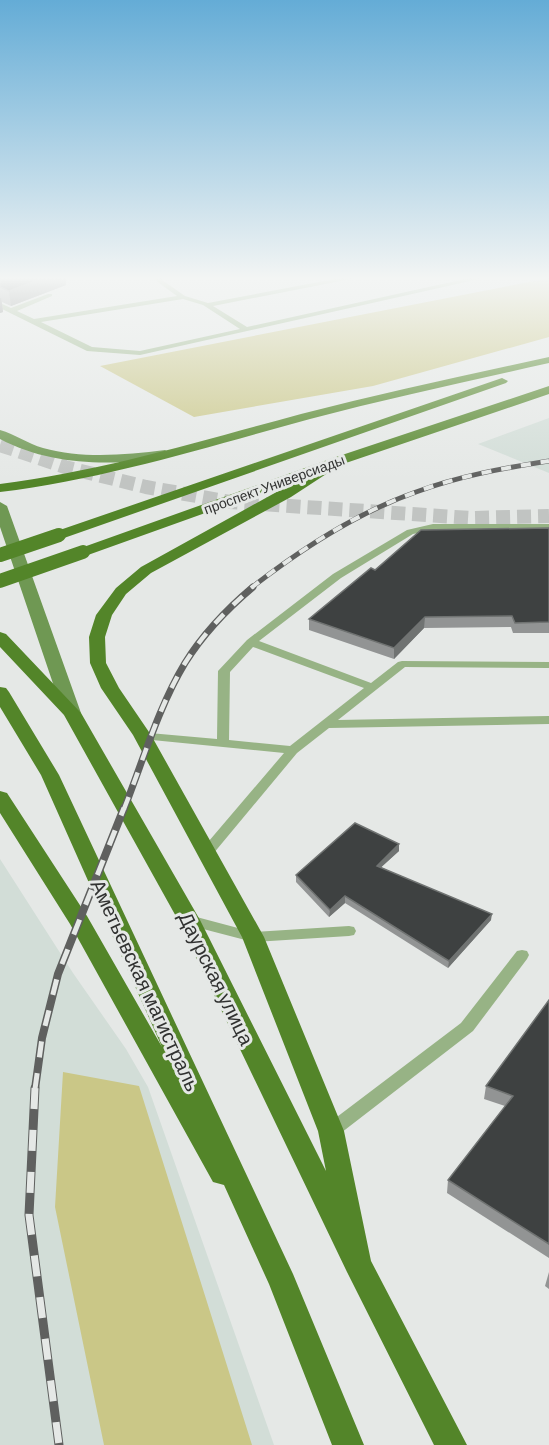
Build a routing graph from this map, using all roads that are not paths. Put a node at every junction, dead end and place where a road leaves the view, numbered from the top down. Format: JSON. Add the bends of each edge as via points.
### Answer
{"nodes":[{"id":1,"x":79,"y":344,"type":"edge"},
{"id":2,"x":179,"y":344,"type":"edge"},
{"id":3,"x":549,"y":360,"type":"edge"},
{"id":4,"x":549,"y":365,"type":"edge"},
{"id":5,"x":549,"y":390,"type":"edge"},
{"id":6,"x":0,"y":434,"type":"edge"},
{"id":7,"x":179,"y":453,"type":"junction"},
{"id":8,"x":335,"y":462,"type":"junction"},
{"id":9,"x":0,"y":488,"type":"edge"},
{"id":10,"x":0,"y":506,"type":"edge"},
{"id":11,"x":549,"y":527,"type":"edge"},
{"id":12,"x":0,"y":555,"type":"edge"},
{"id":13,"x":0,"y":581,"type":"edge"},
{"id":14,"x":0,"y":637,"type":"edge"},
{"id":15,"x":251,"y":642,"type":"junction"},
{"id":16,"x":549,"y":665,"type":"edge"},
{"id":17,"x":373,"y":688,"type":"junction"},
{"id":18,"x":0,"y":692,"type":"edge"},
{"id":19,"x":72,"y":713,"type":"junction"},
{"id":20,"x":549,"y":720,"type":"edge"},
{"id":21,"x":326,"y":724,"type":"junction"},
{"id":22,"x":142,"y":735,"type":"junction"},
{"id":23,"x":223,"y":743,"type":"junction"},
{"id":24,"x":293,"y":750,"type":"junction"},
{"id":25,"x":0,"y":797,"type":"edge"},
{"id":26,"x":207,"y":851,"type":"junction"},
{"id":27,"x":189,"y":920,"type":"junction"},
{"id":28,"x":349,"y":931,"type":"dead end"},
{"id":29,"x":253,"y":937,"type":"junction"},
{"id":30,"x":522,"y":955,"type":"dead end"},
{"id":31,"x":331,"y":1131,"type":"junction"},
{"id":32,"x":357,"y":1263,"type":"junction"},
{"id":33,"x":283,"y":1283,"type":"junction"},
{"id":34,"x":348,"y":1445,"type":"edge"},
{"id":35,"x":451,"y":1445,"type":"edge"}],
"edges":[{"from":1,"to":2,"type":"lane","via":[[90,350],[140,353]]},
{"from":3,"to":7,"type":"main road","via":[[306,417]]},
{"from":4,"to":12,"type":"main road","name":"проспект Универсиады","bridge":true},
{"from":5,"to":8,"type":"main road","name":"проспект Универсиады"},
{"from":6,"to":7,"type":"street","via":[[33,451],[64,457],[105,459]]},
{"from":7,"to":9,"type":"main road","via":[[47,482]]},
{"from":8,"to":13,"type":"main road","name":"проспект Универсиады","bridge":true},
{"from":8,"to":22,"type":"main road","via":[[286,494],[146,570],[121,591],[104,615],[98,637],[98,663]]},
{"from":10,"to":19,"type":"street","name":"Даурская улица"},
{"from":11,"to":15,"type":"lane","via":[[434,527],[410,532],[338,576]]},
{"from":14,"to":19,"type":"main road"},
{"from":15,"to":17,"type":"lane"},
{"from":15,"to":23,"type":"lane","via":[[224,671]]},
{"from":16,"to":17,"type":"lane","via":[[402,664]]},
{"from":17,"to":21,"type":"lane"},
{"from":18,"to":33,"type":"main road","name":"Аметьевская магистраль","via":[[50,775]]},
{"from":19,"to":27,"type":"main road","name":"Даурская улица"},
{"from":20,"to":21,"type":"lane"},
{"from":21,"to":24,"type":"lane"},
{"from":22,"to":23,"type":"lane"},
{"from":22,"to":26,"type":"main road"},
{"from":23,"to":24,"type":"lane"},
{"from":24,"to":26,"type":"lane"},
{"from":25,"to":33,"type":"main road","via":[[79,921]]},
{"from":26,"to":29,"type":"main road"},
{"from":27,"to":29,"type":"lane"},
{"from":27,"to":32,"type":"main road","name":"Даурская улица"},
{"from":28,"to":29,"type":"lane"},
{"from":29,"to":31,"type":"main road"},
{"from":30,"to":31,"type":"lane","via":[[467,1027]]},
{"from":31,"to":32,"type":"main road"},
{"from":32,"to":35,"type":"main road","name":"Даурская улица"},
{"from":33,"to":34,"type":"main road"}]}
